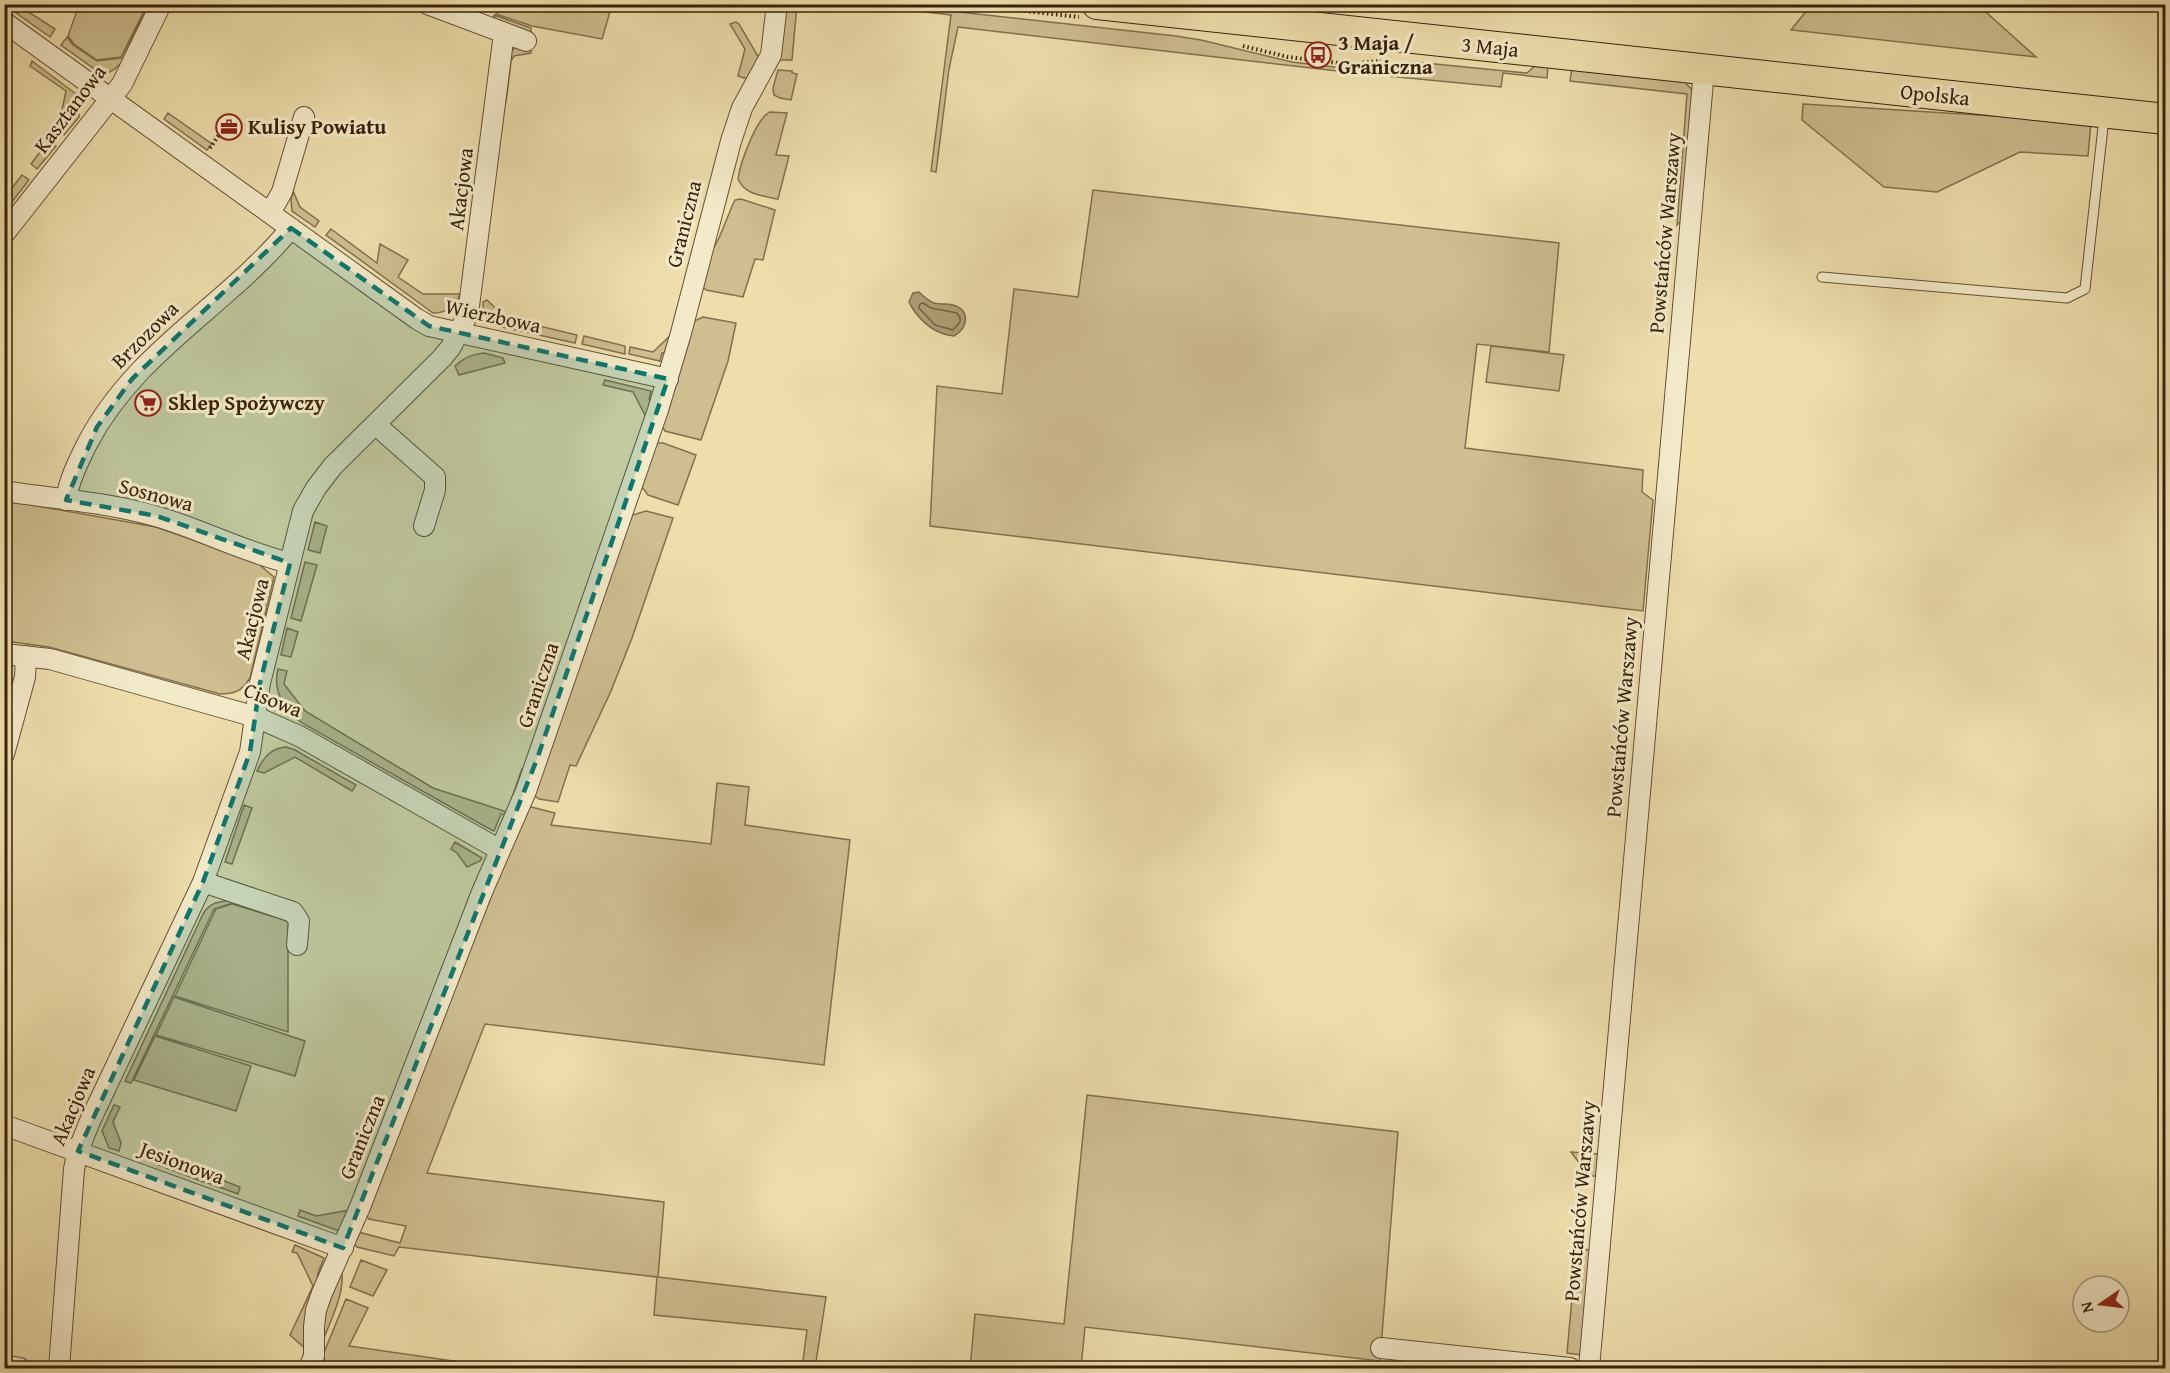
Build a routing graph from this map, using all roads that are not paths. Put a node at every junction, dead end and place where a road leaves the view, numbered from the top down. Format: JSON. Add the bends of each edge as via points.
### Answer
{"nodes":[{"id":1,"x":161,"y":4,"type":"edge"},
{"id":2,"x":427,"y":4,"type":"edge"},
{"id":3,"x":777,"y":4,"type":"edge"},
{"id":4,"x":1097,"y":4,"type":"edge"},
{"id":5,"x":4,"y":22,"type":"edge"},
{"id":6,"x":504,"y":33,"type":"junction"},
{"id":7,"x":526,"y":41,"type":"dead end"},
{"id":8,"x":1704,"y":70,"type":"junction"},
{"id":9,"x":111,"y":98,"type":"junction"},
{"id":10,"x":2104,"y":113,"type":"junction"},
{"id":11,"x":304,"y":117,"type":"dead end"},
{"id":12,"x":2166,"y":119,"type":"edge"},
{"id":13,"x":270,"y":213,"type":"junction"},
{"id":14,"x":291,"y":228,"type":"junction"},
{"id":15,"x":4,"y":234,"type":"edge"},
{"id":16,"x":1822,"y":277,"type":"dead end"},
{"id":17,"x":459,"y":334,"type":"junction"},
{"id":18,"x":668,"y":380,"type":"junction"},
{"id":19,"x":376,"y":425,"type":"junction"},
{"id":20,"x":4,"y":491,"type":"edge"},
{"id":21,"x":66,"y":500,"type":"junction"},
{"id":22,"x":424,"y":526,"type":"dead end"},
{"id":23,"x":290,"y":563,"type":"junction"},
{"id":24,"x":4,"y":654,"type":"edge"},
{"id":25,"x":26,"y":656,"type":"junction"},
{"id":26,"x":256,"y":717,"type":"junction"},
{"id":27,"x":4,"y":754,"type":"edge"},
{"id":28,"x":500,"y":850,"type":"junction"},
{"id":29,"x":203,"y":882,"type":"junction"},
{"id":30,"x":297,"y":945,"type":"dead end"},
{"id":31,"x":4,"y":1125,"type":"edge"},
{"id":32,"x":78,"y":1151,"type":"junction"},
{"id":33,"x":343,"y":1248,"type":"junction"},
{"id":34,"x":1381,"y":1348,"type":"dead end"},
{"id":35,"x":4,"y":1365,"type":"edge"},
{"id":36,"x":20,"y":1368,"type":"edge"},
{"id":37,"x":59,"y":1368,"type":"edge"},
{"id":38,"x":309,"y":1368,"type":"edge"},
{"id":39,"x":1570,"y":1368,"type":"edge"},
{"id":40,"x":1589,"y":1368,"type":"edge"}],
"edges":[{"from":1,"to":9,"type":"street","name":"Kasztanowa"},
{"from":2,"to":6,"type":"street"},
{"from":3,"to":18,"type":"street","name":"Graniczna","via":[[771,55],[742,108],[731,141]]},
{"from":4,"to":8,"type":"main road","name":"3 Maja"},
{"from":5,"to":9,"type":"street","name":"Wierzbowa"},
{"from":6,"to":7,"type":"street"},
{"from":6,"to":17,"type":"street","name":"Akacjowa","via":[[471,305]]},
{"from":8,"to":10,"type":"main road","name":"Opolska"},
{"from":8,"to":40,"type":"street","name":"Powstańców Warszawy"},
{"from":9,"to":13,"type":"street","name":"Wierzbowa"},
{"from":9,"to":15,"type":"street","name":"Kasztanowa"},
{"from":10,"to":12,"type":"main road","name":"Opolska"},
{"from":10,"to":16,"type":"lane","via":[[2085,288],[2067,298]]},
{"from":11,"to":13,"type":"street","via":[[282,192]]},
{"from":13,"to":14,"type":"street","name":"Wierzbowa"},
{"from":14,"to":17,"type":"street","name":"Wierzbowa","via":[[417,319]]},
{"from":14,"to":21,"type":"street","name":"Brzozowa","via":[[132,379],[97,427],[72,478]]},
{"from":17,"to":18,"type":"street","name":"Wierzbowa"},
{"from":17,"to":19,"type":"street","name":"Akacjowa","via":[[442,358]]},
{"from":18,"to":28,"type":"street","name":"Graniczna","via":[[537,759]]},
{"from":19,"to":22,"type":"street","via":[[435,477]]},
{"from":19,"to":23,"type":"street","name":"Akacjowa","via":[[316,488],[303,511]]},
{"from":20,"to":21,"type":"street","name":"Sosnowa"},
{"from":21,"to":23,"type":"street","name":"Sosnowa","via":[[157,516]]},
{"from":23,"to":26,"type":"street","name":"Akacjowa","via":[[260,683]]},
{"from":24,"to":25,"type":"street","name":"Cisowa"},
{"from":25,"to":26,"type":"street","name":"Cisowa","via":[[50,659]]},
{"from":25,"to":27,"type":"street","via":[[25,677]]},
{"from":26,"to":28,"type":"street","name":"Cisowa","via":[[299,736]]},
{"from":26,"to":29,"type":"street","name":"Akacjowa","via":[[250,752]]},
{"from":28,"to":33,"type":"street","name":"Graniczna"},
{"from":29,"to":30,"type":"street","via":[[293,912],[299,921]]},
{"from":29,"to":32,"type":"street","name":"Akacjowa"},
{"from":31,"to":32,"type":"street","name":"Jesionowa"},
{"from":32,"to":33,"type":"street","name":"Jesionowa"},
{"from":32,"to":37,"type":"street","name":"Akacjowa"},
{"from":33,"to":38,"type":"street","name":"Graniczna","via":[[316,1310],[314,1356]]},
{"from":34,"to":39,"type":"street"},
{"from":35,"to":36,"type":"street"}]}
